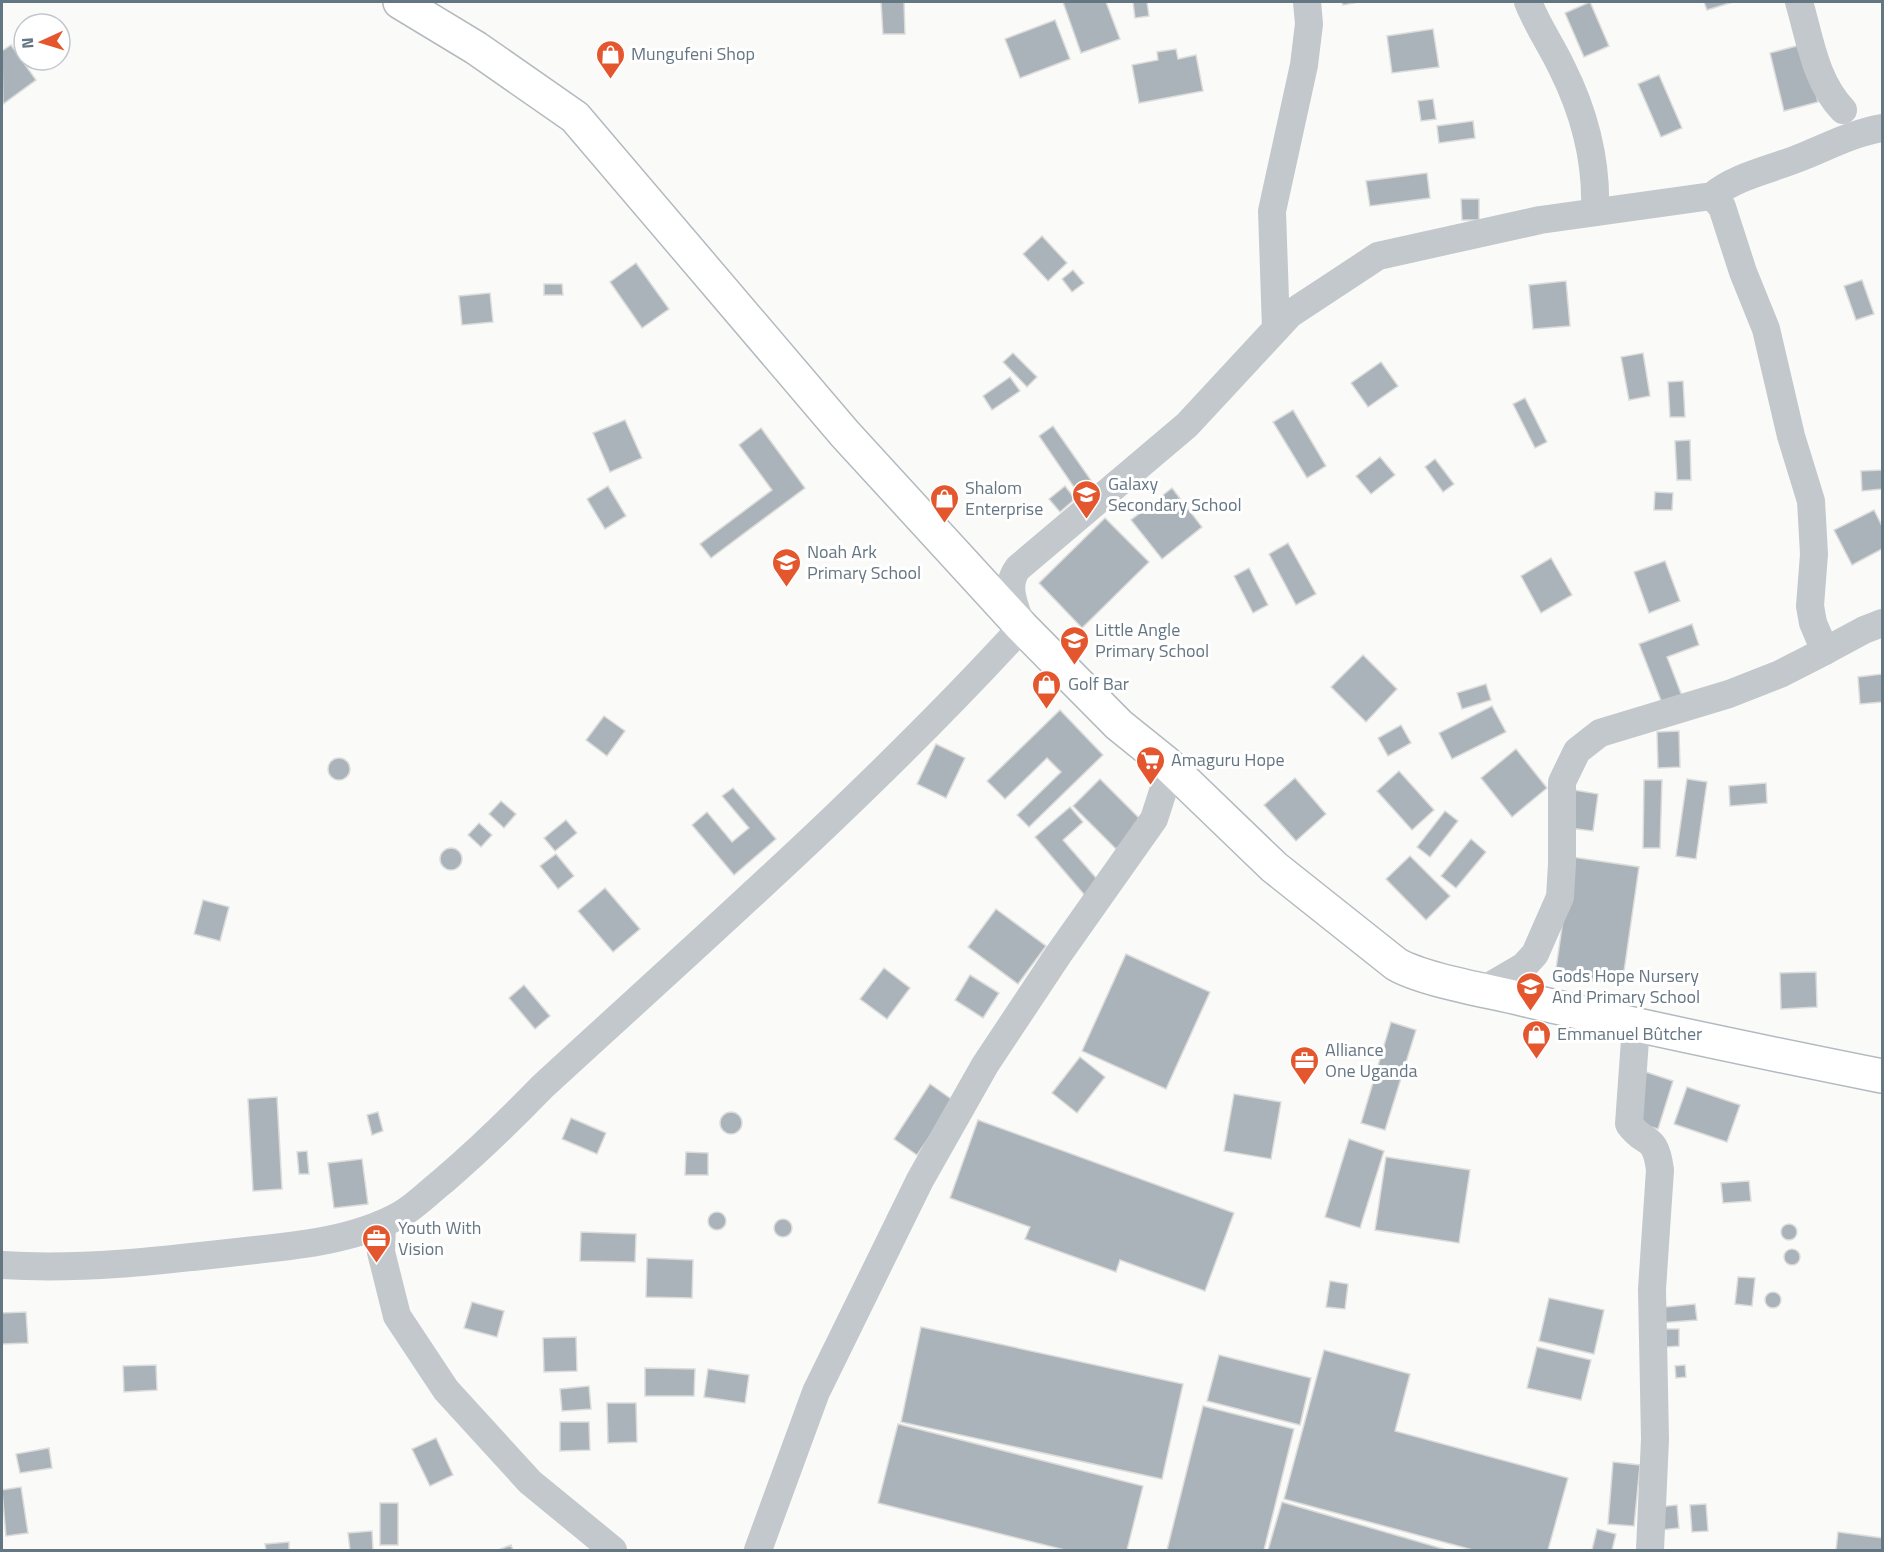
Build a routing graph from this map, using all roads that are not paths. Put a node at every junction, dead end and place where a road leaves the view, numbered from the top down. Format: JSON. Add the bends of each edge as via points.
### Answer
{"nodes":[{"id":1,"x":400,"y":2,"type":"edge"},
{"id":2,"x":1306,"y":2,"type":"edge"},
{"id":3,"x":1528,"y":2,"type":"edge"},
{"id":4,"x":1799,"y":2,"type":"edge"},
{"id":5,"x":1843,"y":110,"type":"dead end"},
{"id":6,"x":1882,"y":128,"type":"edge"},
{"id":7,"x":1712,"y":196,"type":"junction"},
{"id":8,"x":1594,"y":212,"type":"junction"},
{"id":9,"x":1276,"y":329,"type":"junction"},
{"id":10,"x":1882,"y":623,"type":"edge"},
{"id":11,"x":1022,"y":627,"type":"junction"},
{"id":12,"x":1825,"y":651,"type":"junction"},
{"id":13,"x":1165,"y":762,"type":"junction"},
{"id":14,"x":1483,"y":990,"type":"junction"},
{"id":15,"x":1636,"y":1026,"type":"junction"},
{"id":16,"x":1882,"y":1076,"type":"edge"},
{"id":17,"x":382,"y":1224,"type":"junction"},
{"id":18,"x":2,"y":1265,"type":"edge"},
{"id":19,"x":613,"y":1551,"type":"edge"},
{"id":20,"x":758,"y":1551,"type":"edge"},
{"id":21,"x":1650,"y":1551,"type":"edge"}],
"edges":[{"from":1,"to":11,"type":"street","via":[[476,48],[575,117],[845,434]]},
{"from":2,"to":9,"type":"street","via":[[1309,24],[1304,65],[1272,212]]},
{"from":3,"to":8,"type":"street","via":[[1567,77],[1586,131],[1594,167]]},
{"from":4,"to":5,"type":"street","via":[[1820,74],[1831,98]]},
{"from":6,"to":7,"type":"street","via":[[1842,138],[1732,183]]},
{"from":7,"to":8,"type":"street"},
{"from":7,"to":12,"type":"street","via":[[1722,207],[1766,329],[1811,501],[1814,564],[1810,606]]},
{"from":8,"to":9,"type":"street","via":[[1378,256],[1290,314]]},
{"from":9,"to":11,"type":"street","via":[[1187,425],[1018,568],[1011,577],[1010,591]]},
{"from":10,"to":12,"type":"street"},
{"from":11,"to":13,"type":"street","via":[[1119,725]]},
{"from":11,"to":17,"type":"street","via":[[912,743],[802,850],[612,1022],[502,1129],[414,1204]]},
{"from":12,"to":14,"type":"street","via":[[1780,675],[1729,694],[1600,734],[1577,751],[1562,783],[1560,897],[1535,954],[1524,966]]},
{"from":13,"to":14,"type":"street","via":[[1274,867],[1396,964]]},
{"from":13,"to":20,"type":"street","via":[[1165,785],[1154,819],[985,1065],[920,1180],[816,1392]]},
{"from":14,"to":15,"type":"street"},
{"from":15,"to":16,"type":"street"},
{"from":15,"to":21,"type":"street","via":[[1629,1124],[1652,1142],[1660,1170],[1652,1289],[1655,1439]]},
{"from":17,"to":18,"type":"street","via":[[311,1243],[172,1260],[51,1267]]},
{"from":17,"to":19,"type":"street","via":[[381,1252],[397,1316],[446,1390],[530,1482]]}]}
